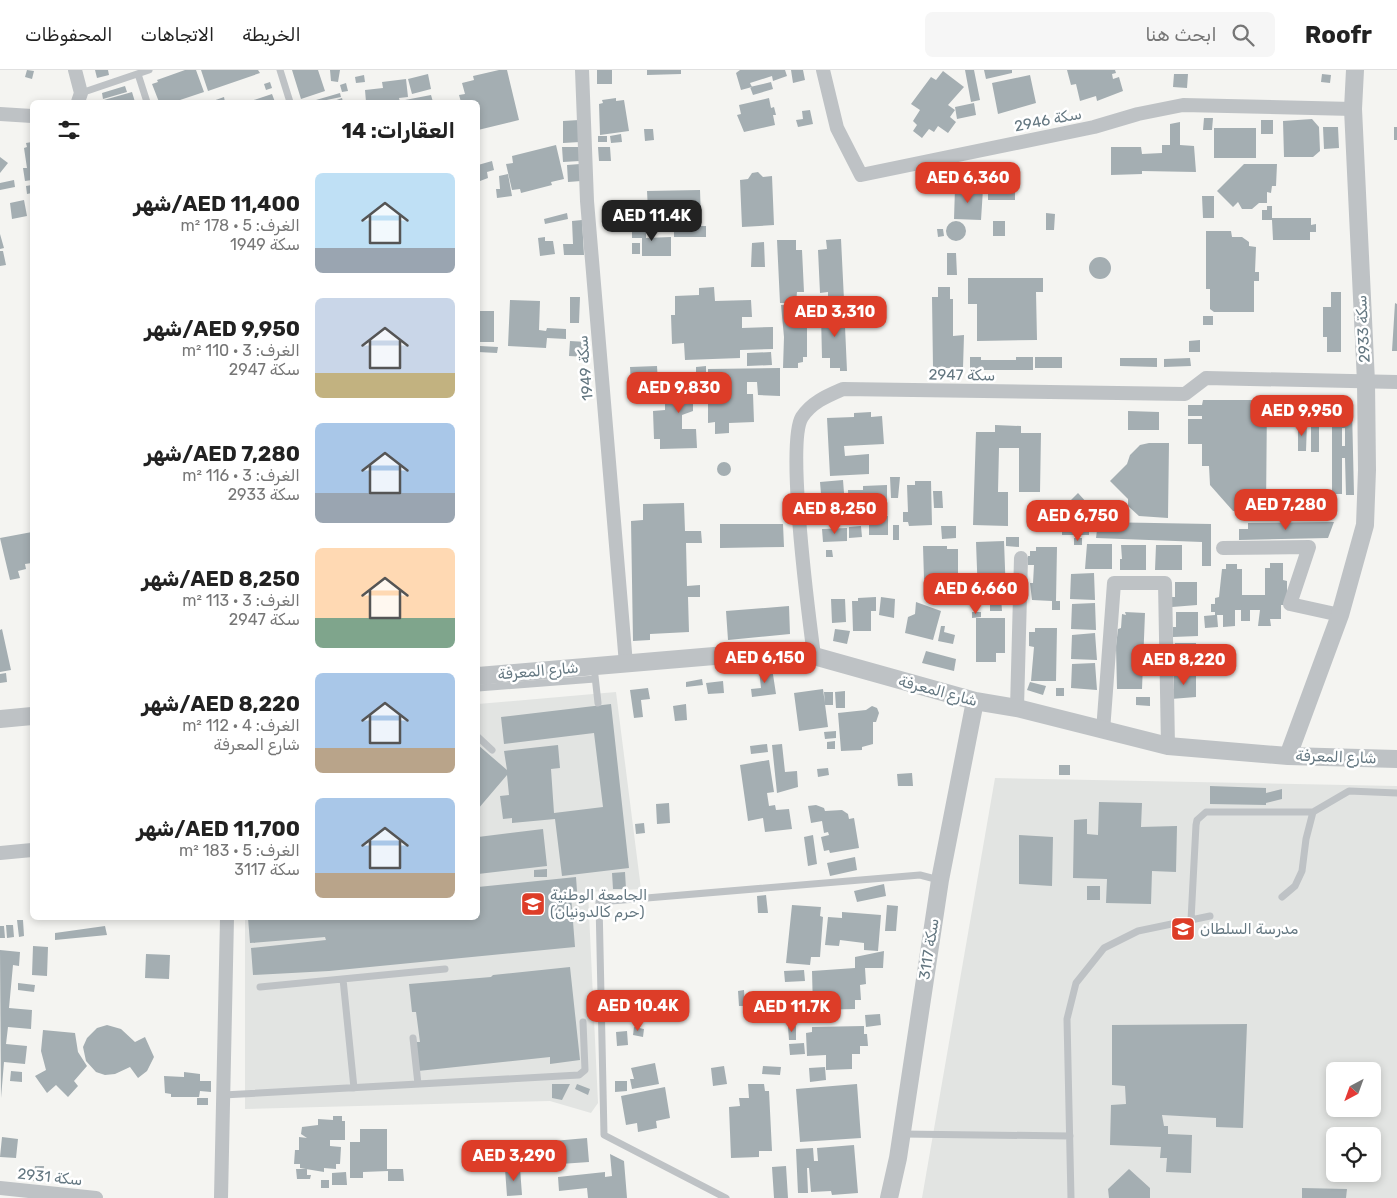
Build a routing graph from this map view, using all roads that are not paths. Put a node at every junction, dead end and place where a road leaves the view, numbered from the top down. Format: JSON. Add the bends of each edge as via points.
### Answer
{"nodes":[{"id":1,"x":75,"y":70,"type":"edge"},
{"id":2,"x":149,"y":70,"type":"edge"},
{"id":3,"x":280,"y":70,"type":"edge"},
{"id":4,"x":582,"y":70,"type":"edge"},
{"id":5,"x":823,"y":70,"type":"edge"},
{"id":6,"x":1355,"y":70,"type":"edge"},
{"id":7,"x":138,"y":74,"type":"junction"},
{"id":8,"x":81,"y":99,"type":"edge"},
{"id":9,"x":146,"y":100,"type":"edge"},
{"id":10,"x":289,"y":100,"type":"edge"},
{"id":11,"x":1353,"y":109,"type":"junction"},
{"id":12,"x":0,"y":114,"type":"edge"},
{"id":13,"x":30,"y":116,"type":"edge"},
{"id":14,"x":1366,"y":382,"type":"junction"},
{"id":15,"x":1397,"y":382,"type":"edge"},
{"id":16,"x":1223,"y":548,"type":"dead end"},
{"id":17,"x":1021,"y":558,"type":"dead end"},
{"id":18,"x":1340,"y":615,"type":"junction"},
{"id":19,"x":814,"y":656,"type":"junction"},
{"id":20,"x":626,"y":664,"type":"junction"},
{"id":21,"x":595,"y":672,"type":"junction"},
{"id":22,"x":480,"y":676,"type":"edge"},
{"id":23,"x":480,"y":688,"type":"edge"},
{"id":24,"x":975,"y":702,"type":"junction"},
{"id":25,"x":598,"y":703,"type":"dead end"},
{"id":26,"x":1018,"y":708,"type":"junction"},
{"id":27,"x":30,"y":716,"type":"edge"},
{"id":28,"x":0,"y":719,"type":"edge"},
{"id":29,"x":1103,"y":731,"type":"junction"},
{"id":30,"x":480,"y":739,"type":"edge"},
{"id":31,"x":1168,"y":746,"type":"junction"},
{"id":32,"x":492,"y":750,"type":"dead end"},
{"id":33,"x":1288,"y":756,"type":"junction"},
{"id":34,"x":1397,"y":759,"type":"edge"},
{"id":35,"x":1397,"y":793,"type":"edge"},
{"id":36,"x":1314,"y":812,"type":"junction"},
{"id":37,"x":30,"y":850,"type":"edge"},
{"id":38,"x":0,"y":853,"type":"edge"},
{"id":39,"x":940,"y":880,"type":"junction"},
{"id":40,"x":1282,"y":897,"type":"dead end"},
{"id":41,"x":1210,"y":916,"type":"dead end"},
{"id":42,"x":227,"y":920,"type":"edge"},
{"id":43,"x":1191,"y":920,"type":"junction"},
{"id":44,"x":444,"y":969,"type":"dead end"},
{"id":45,"x":343,"y":978,"type":"junction"},
{"id":46,"x":260,"y":986,"type":"dead end"},
{"id":47,"x":583,"y":1022,"type":"dead end"},
{"id":48,"x":413,"y":1038,"type":"dead end"},
{"id":49,"x":418,"y":1084,"type":"junction"},
{"id":50,"x":354,"y":1088,"type":"junction"},
{"id":51,"x":223,"y":1095,"type":"junction"},
{"id":52,"x":902,"y":1134,"type":"junction"},
{"id":53,"x":1070,"y":1136,"type":"junction"},
{"id":54,"x":0,"y":1188,"type":"edge"},
{"id":55,"x":32,"y":1195,"type":"edge"},
{"id":56,"x":96,"y":1198,"type":"edge"},
{"id":57,"x":220,"y":1198,"type":"edge"},
{"id":58,"x":726,"y":1198,"type":"edge"},
{"id":59,"x":889,"y":1198,"type":"edge"},
{"id":60,"x":1071,"y":1198,"type":"edge"}],
"edges":[{"from":1,"to":8,"type":"street"},
{"from":2,"to":7,"type":"lane"},
{"from":3,"to":10,"type":"lane"},
{"from":4,"to":20,"type":"street","name":"سكة 1949","via":[[587,201]]},
{"from":5,"to":11,"type":"street","name":"سكة 2946","via":[[836,128],[861,175],[1094,128],[1138,114],[1183,105]]},
{"from":6,"to":11,"type":"street","name":"سكة 2933"},
{"from":7,"to":8,"type":"lane"},
{"from":7,"to":9,"type":"lane"},
{"from":11,"to":14,"type":"street","name":"سكة 2933"},
{"from":12,"to":13,"type":"street"},
{"from":14,"to":15,"type":"street","name":"سكة 2947"},
{"from":14,"to":18,"type":"street","name":"سكة 2933","via":[[1364,525]]},
{"from":14,"to":19,"type":"street","name":"سكة 2947","via":[[1206,378],[1185,394],[842,389],[818,400],[801,418],[796,445],[805,588]]},
{"from":16,"to":18,"type":"street","via":[[1309,547],[1290,604]]},
{"from":17,"to":26,"type":"street"},
{"from":18,"to":33,"type":"street","name":"سكة 2933"},
{"from":19,"to":20,"type":"street","name":"شارع المعرفة","via":[[726,655]]},
{"from":19,"to":24,"type":"street","name":"شارع المعرفة"},
{"from":20,"to":21,"type":"street","name":"شارع المعرفة"},
{"from":21,"to":22,"type":"street","name":"شارع المعرفة"},
{"from":21,"to":23,"type":"lane"},
{"from":21,"to":25,"type":"lane"},
{"from":24,"to":26,"type":"street","name":"شارع المعرفة"},
{"from":24,"to":39,"type":"street","name":"سكة 3117"},
{"from":26,"to":29,"type":"street","name":"شارع المعرفة"},
{"from":27,"to":28,"type":"street"},
{"from":29,"to":31,"type":"street","name":"شارع المعرفة"},
{"from":29,"to":31,"type":"street","via":[[1114,583],[1165,583]]},
{"from":30,"to":32,"type":"lane"},
{"from":31,"to":33,"type":"street","name":"شارع المعرفة"},
{"from":33,"to":34,"type":"street","name":"شارع المعرفة"},
{"from":35,"to":36,"type":"lane","via":[[1349,791]]},
{"from":36,"to":40,"type":"lane","via":[[1302,871],[1295,886]]},
{"from":36,"to":43,"type":"lane","via":[[1212,811],[1201,815],[1196,825]]},
{"from":37,"to":38,"type":"street"},
{"from":39,"to":52,"type":"street","name":"سكة 3117"},
{"from":39,"to":58,"type":"lane","via":[[920,875],[599,902],[604,1135]]},
{"from":41,"to":43,"type":"lane"},
{"from":42,"to":51,"type":"street"},
{"from":43,"to":53,"type":"lane","via":[[1138,931],[1104,948],[1076,983],[1067,1019]]},
{"from":44,"to":45,"type":"lane"},
{"from":45,"to":46,"type":"lane"},
{"from":45,"to":50,"type":"lane"},
{"from":47,"to":49,"type":"lane","via":[[585,1070],[581,1075]]},
{"from":48,"to":49,"type":"lane"},
{"from":49,"to":50,"type":"lane"},
{"from":50,"to":51,"type":"lane"},
{"from":51,"to":57,"type":"street"},
{"from":52,"to":53,"type":"lane"},
{"from":52,"to":59,"type":"street","name":"سكة 3117"},
{"from":53,"to":60,"type":"lane"},
{"from":54,"to":55,"type":"street","name":"سكة 2931"},
{"from":55,"to":56,"type":"street","name":"سكة 2931"}]}
